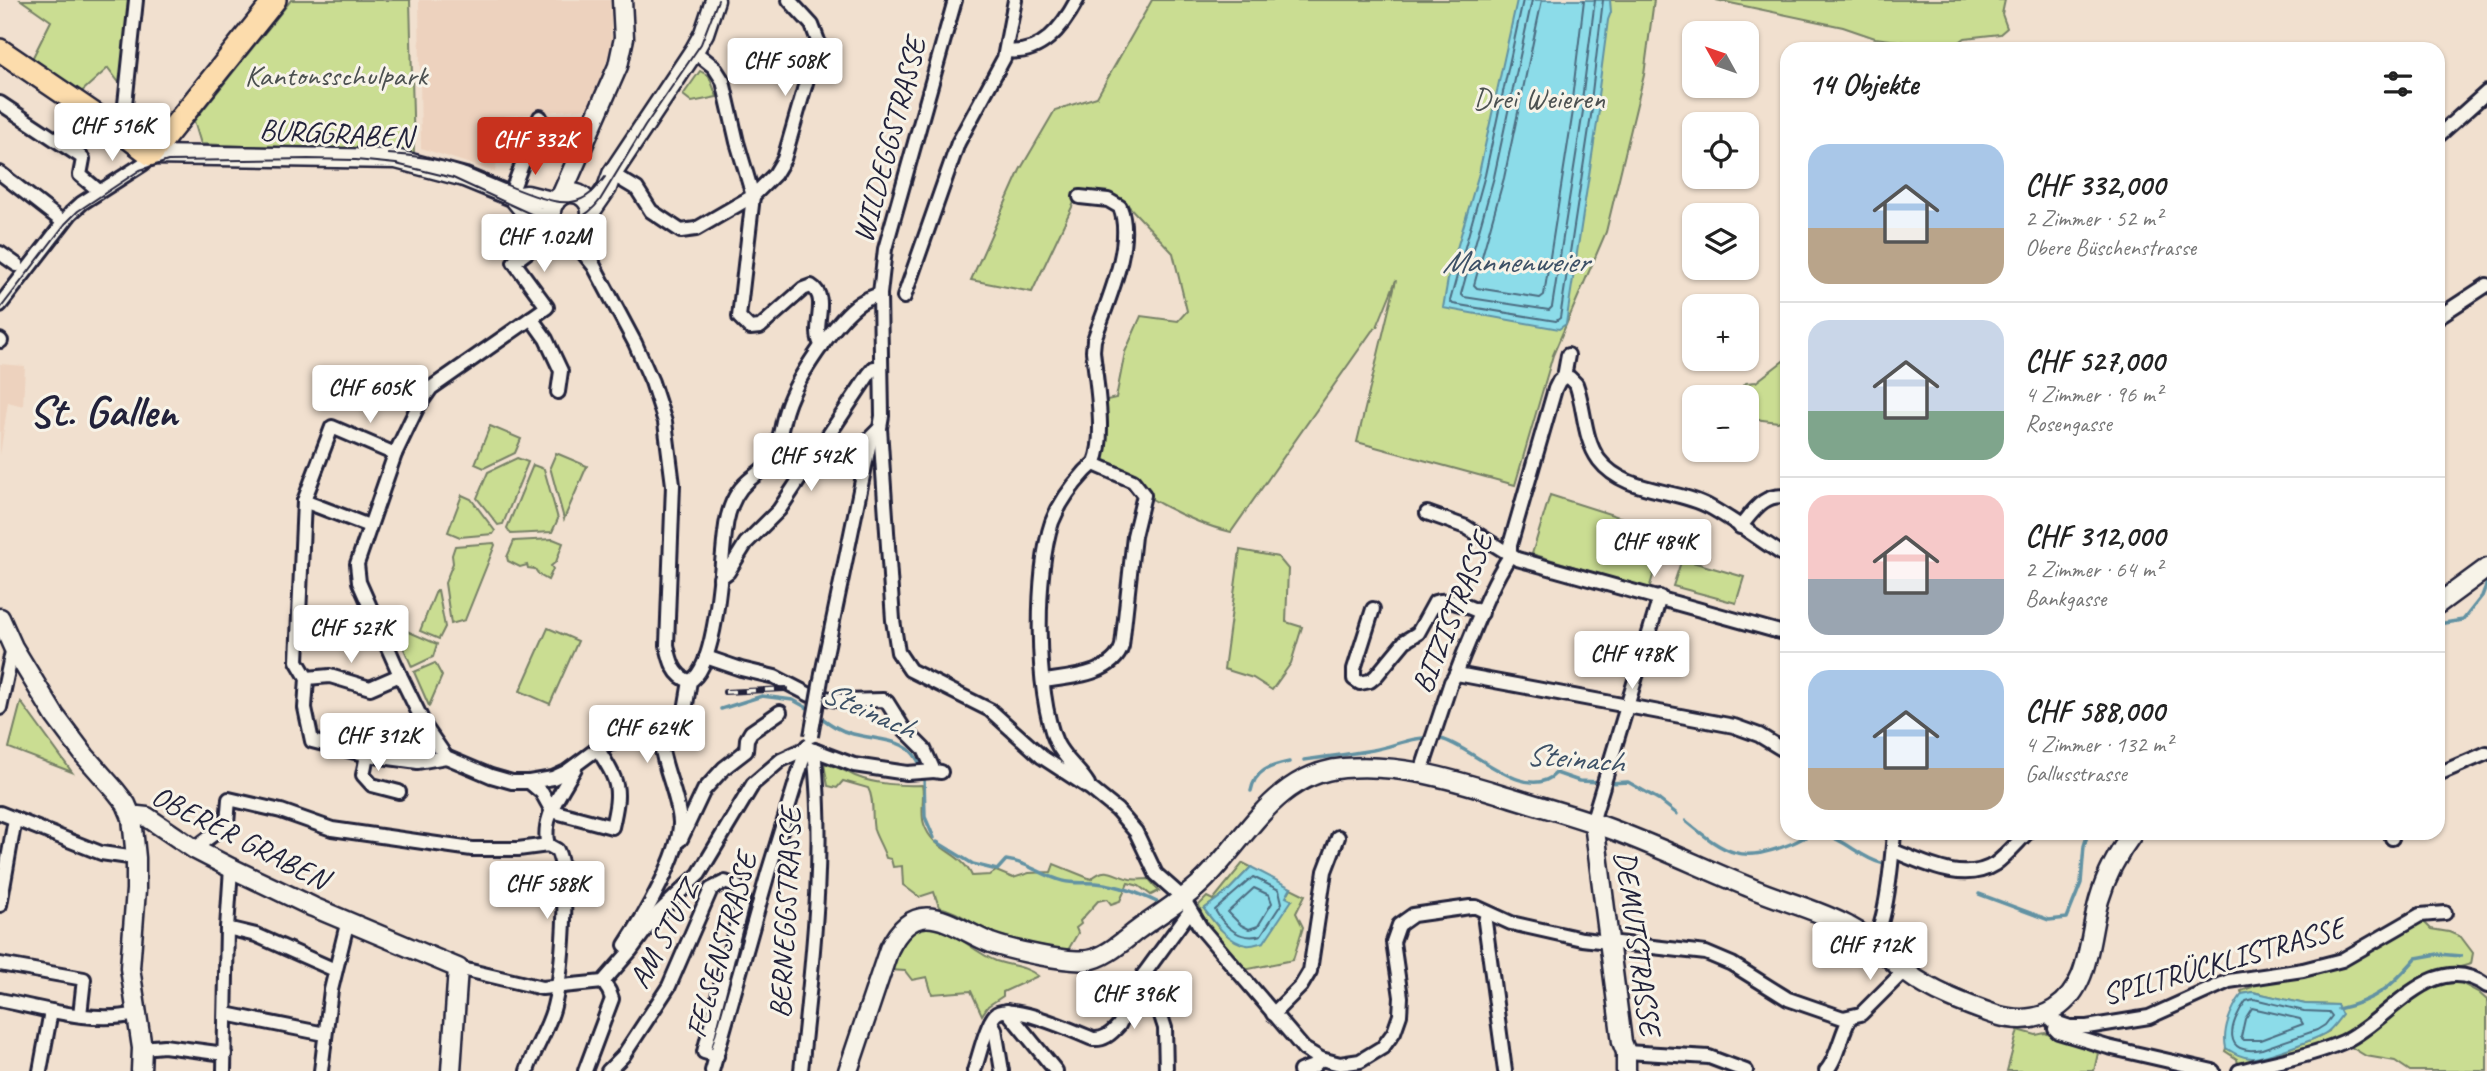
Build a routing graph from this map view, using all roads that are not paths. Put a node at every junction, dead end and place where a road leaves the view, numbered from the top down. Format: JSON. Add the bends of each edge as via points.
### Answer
{"nodes":[{"id":1,"x":136,"y":0,"type":"edge"},
{"id":2,"x":275,"y":0,"type":"edge"},
{"id":3,"x":622,"y":0,"type":"edge"},
{"id":4,"x":715,"y":0,"type":"edge"},
{"id":5,"x":789,"y":0,"type":"edge"},
{"id":6,"x":955,"y":0,"type":"edge"},
{"id":7,"x":1015,"y":0,"type":"edge"},
{"id":8,"x":1077,"y":0,"type":"edge"},
{"id":9,"x":0,"y":50,"type":"edge"},
{"id":10,"x":694,"y":51,"type":"junction"},
{"id":11,"x":1007,"y":51,"type":"junction"},
{"id":12,"x":2487,"y":92,"type":"edge"},
{"id":13,"x":0,"y":103,"type":"edge"},
{"id":14,"x":540,"y":117,"type":"dead end"},
{"id":15,"x":2445,"y":130,"type":"edge"},
{"id":16,"x":122,"y":133,"type":"junction"},
{"id":17,"x":581,"y":154,"type":"junction"},
{"id":18,"x":151,"y":155,"type":"junction"},
{"id":19,"x":612,"y":174,"type":"junction"},
{"id":20,"x":1,"y":177,"type":"edge"},
{"id":21,"x":99,"y":191,"type":"junction"},
{"id":22,"x":511,"y":196,"type":"junction"},
{"id":23,"x":753,"y":196,"type":"junction"},
{"id":24,"x":1080,"y":197,"type":"dead end"},
{"id":25,"x":558,"y":199,"type":"junction"},
{"id":26,"x":585,"y":208,"type":"junction"},
{"id":27,"x":63,"y":222,"type":"junction"},
{"id":28,"x":559,"y":228,"type":"junction"},
{"id":29,"x":0,"y":253,"type":"edge"},
{"id":30,"x":17,"y":265,"type":"dead end"},
{"id":31,"x":594,"y":266,"type":"junction"},
{"id":32,"x":2487,"y":285,"type":"edge"},
{"id":33,"x":880,"y":294,"type":"junction"},
{"id":34,"x":904,"y":297,"type":"dead end"},
{"id":35,"x":0,"y":305,"type":"edge"},
{"id":36,"x":2445,"y":312,"type":"edge"},
{"id":37,"x":531,"y":318,"type":"junction"},
{"id":38,"x":822,"y":346,"type":"junction"},
{"id":39,"x":1568,"y":355,"type":"dead end"},
{"id":40,"x":881,"y":368,"type":"junction"},
{"id":41,"x":1564,"y":377,"type":"junction"},
{"id":42,"x":558,"y":392,"type":"dead end"},
{"id":43,"x":880,"y":428,"type":"junction"},
{"id":44,"x":395,"y":454,"type":"junction"},
{"id":45,"x":1094,"y":464,"type":"junction"},
{"id":46,"x":1780,"y":497,"type":"edge"},
{"id":47,"x":304,"y":501,"type":"junction"},
{"id":48,"x":1427,"y":513,"type":"dead end"},
{"id":49,"x":369,"y":526,"type":"junction"},
{"id":50,"x":1740,"y":527,"type":"junction"},
{"id":51,"x":1780,"y":552,"type":"edge"},
{"id":52,"x":1510,"y":556,"type":"junction"},
{"id":53,"x":2487,"y":568,"type":"edge"},
{"id":54,"x":720,"y":578,"type":"junction"},
{"id":55,"x":1660,"y":597,"type":"junction"},
{"id":56,"x":2445,"y":599,"type":"edge"},
{"id":57,"x":1373,"y":609,"type":"dead end"},
{"id":58,"x":1482,"y":613,"type":"junction"},
{"id":59,"x":0,"y":618,"type":"edge"},
{"id":60,"x":1780,"y":632,"type":"edge"},
{"id":61,"x":6,"y":644,"type":"edge"},
{"id":62,"x":706,"y":657,"type":"junction"},
{"id":63,"x":1457,"y":674,"type":"junction"},
{"id":64,"x":400,"y":675,"type":"junction"},
{"id":65,"x":307,"y":678,"type":"junction"},
{"id":66,"x":690,"y":681,"type":"junction"},
{"id":67,"x":1044,"y":681,"type":"junction"},
{"id":68,"x":1626,"y":707,"type":"junction"},
{"id":69,"x":0,"y":708,"type":"edge"},
{"id":70,"x":780,"y":712,"type":"dead end"},
{"id":71,"x":660,"y":737,"type":"junction"},
{"id":72,"x":810,"y":745,"type":"junction"},
{"id":73,"x":597,"y":748,"type":"junction"},
{"id":74,"x":1780,"y":748,"type":"edge"},
{"id":75,"x":2487,"y":753,"type":"edge"},
{"id":76,"x":367,"y":755,"type":"junction"},
{"id":77,"x":446,"y":757,"type":"junction"},
{"id":78,"x":579,"y":762,"type":"junction"},
{"id":79,"x":2445,"y":771,"type":"edge"},
{"id":80,"x":1421,"y":772,"type":"junction"},
{"id":81,"x":529,"y":782,"type":"junction"},
{"id":82,"x":1091,"y":789,"type":"junction"},
{"id":83,"x":398,"y":792,"type":"dead end"},
{"id":84,"x":552,"y":811,"type":"junction"},
{"id":85,"x":0,"y":813,"type":"edge"},
{"id":86,"x":132,"y":818,"type":"junction"},
{"id":87,"x":15,"y":819,"type":"junction"},
{"id":88,"x":1594,"y":823,"type":"junction"},
{"id":89,"x":1338,"y":837,"type":"dead end"},
{"id":90,"x":1894,"y":840,"type":"edge"},
{"id":91,"x":2020,"y":840,"type":"edge"},
{"id":92,"x":2126,"y":840,"type":"edge"},
{"id":93,"x":678,"y":842,"type":"junction"},
{"id":94,"x":548,"y":845,"type":"junction"},
{"id":95,"x":194,"y":849,"type":"junction"},
{"id":96,"x":1894,"y":851,"type":"junction"},
{"id":97,"x":136,"y":858,"type":"junction"},
{"id":98,"x":231,"y":868,"type":"junction"},
{"id":99,"x":0,"y":905,"type":"edge"},
{"id":100,"x":1186,"y":905,"type":"junction"},
{"id":101,"x":1487,"y":913,"type":"junction"},
{"id":102,"x":2445,"y":913,"type":"dead end"},
{"id":103,"x":348,"y":920,"type":"junction"},
{"id":104,"x":227,"y":928,"type":"junction"},
{"id":105,"x":1873,"y":941,"type":"junction"},
{"id":106,"x":1608,"y":943,"type":"junction"},
{"id":107,"x":619,"y":962,"type":"junction"},
{"id":108,"x":0,"y":964,"type":"edge"},
{"id":109,"x":458,"y":968,"type":"junction"},
{"id":110,"x":335,"y":970,"type":"junction"},
{"id":111,"x":1904,"y":971,"type":"junction"},
{"id":112,"x":1144,"y":974,"type":"junction"},
{"id":113,"x":603,"y":982,"type":"junction"},
{"id":114,"x":2487,"y":986,"type":"edge"},
{"id":115,"x":557,"y":987,"type":"junction"},
{"id":116,"x":0,"y":1000,"type":"edge"},
{"id":117,"x":1007,"y":1010,"type":"junction"},
{"id":118,"x":51,"y":1011,"type":"junction"},
{"id":119,"x":137,"y":1014,"type":"junction"},
{"id":120,"x":226,"y":1014,"type":"junction"},
{"id":121,"x":1273,"y":1014,"type":"junction"},
{"id":122,"x":80,"y":1015,"type":"junction"},
{"id":123,"x":2050,"y":1017,"type":"junction"},
{"id":124,"x":1850,"y":1018,"type":"junction"},
{"id":125,"x":991,"y":1022,"type":"junction"},
{"id":126,"x":325,"y":1034,"type":"junction"},
{"id":127,"x":142,"y":1048,"type":"junction"},
{"id":128,"x":1626,"y":1052,"type":"junction"},
{"id":129,"x":225,"y":1054,"type":"junction"},
{"id":130,"x":717,"y":1056,"type":"junction"},
{"id":131,"x":1321,"y":1059,"type":"junction"},
{"id":132,"x":585,"y":1068,"type":"edge"},
{"id":133,"x":1725,"y":1068,"type":"edge"},
{"id":134,"x":40,"y":1071,"type":"edge"},
{"id":135,"x":141,"y":1071,"type":"edge"},
{"id":136,"x":224,"y":1071,"type":"edge"},
{"id":137,"x":321,"y":1071,"type":"edge"},
{"id":138,"x":451,"y":1071,"type":"edge"},
{"id":139,"x":527,"y":1071,"type":"edge"},
{"id":140,"x":607,"y":1071,"type":"edge"},
{"id":141,"x":712,"y":1071,"type":"edge"},
{"id":142,"x":801,"y":1071,"type":"edge"},
{"id":143,"x":848,"y":1071,"type":"edge"},
{"id":144,"x":974,"y":1071,"type":"edge"},
{"id":145,"x":1002,"y":1071,"type":"edge"},
{"id":146,"x":1056,"y":1071,"type":"edge"},
{"id":147,"x":1166,"y":1071,"type":"edge"},
{"id":148,"x":1300,"y":1071,"type":"edge"},
{"id":149,"x":1505,"y":1071,"type":"edge"},
{"id":150,"x":1626,"y":1071,"type":"edge"},
{"id":151,"x":1746,"y":1071,"type":"edge"},
{"id":152,"x":1826,"y":1071,"type":"edge"},
{"id":153,"x":2213,"y":1071,"type":"edge"},
{"id":154,"x":2239,"y":1071,"type":"edge"}],
"edges":[{"from":1,"to":16,"type":"street"},
{"from":2,"to":18,"type":"main road"},
{"from":3,"to":17,"type":"street","via":[[621,56]]},
{"from":4,"to":10,"type":"street"},
{"from":5,"to":23,"type":"street","via":[[812,24],[817,50],[784,159]]},
{"from":6,"to":33,"type":"street","name":"WILDEGGSTRASSE","via":[[885,249]]},
{"from":7,"to":11,"type":"street"},
{"from":8,"to":11,"type":"street","via":[[1058,28],[1038,46]]},
{"from":9,"to":16,"type":"main road"},
{"from":10,"to":19,"type":"street"},
{"from":10,"to":23,"type":"street","via":[[723,80]]},
{"from":11,"to":34,"type":"street","via":[[958,143]]},
{"from":12,"to":15,"type":"street"},
{"from":13,"to":21,"type":"street","via":[[80,156],[80,175]]},
{"from":14,"to":22,"type":"street"},
{"from":16,"to":18,"type":"main road"},
{"from":17,"to":25,"type":"street"},
{"from":17,"to":26,"type":"street"},
{"from":18,"to":21,"type":"street"},
{"from":18,"to":22,"type":"street","name":"BURGGRABEN","via":[[397,159],[464,177]]},
{"from":19,"to":23,"type":"street","via":[[637,189],[652,211],[681,231],[695,229]]},
{"from":19,"to":26,"type":"street","via":[[607,188]]},
{"from":20,"to":27,"type":"street"},
{"from":21,"to":27,"type":"street"},
{"from":22,"to":25,"type":"street","name":"BURGGRABEN"},
{"from":22,"to":28,"type":"street","name":"BURGGRABEN","via":[[522,208]]},
{"from":23,"to":38,"type":"street","via":[[739,317],[750,328],[760,327],[811,286],[819,294]]},
{"from":24,"to":45,"type":"street","via":[[1118,204],[1124,230],[1124,247],[1093,351],[1100,427]]},
{"from":25,"to":26,"type":"street","name":"BURGGRABEN","via":[[571,193]]},
{"from":25,"to":28,"type":"street","via":[[551,212]]},
{"from":26,"to":28,"type":"street","via":[[577,233]]},
{"from":26,"to":31,"type":"street"},
{"from":27,"to":35,"type":"street"},
{"from":28,"to":31,"type":"street"},
{"from":28,"to":37,"type":"street","via":[[514,262],[547,307]]},
{"from":29,"to":30,"type":"street"},
{"from":31,"to":66,"type":"street","via":[[646,366],[665,422],[674,496],[667,645],[674,668]]},
{"from":32,"to":36,"type":"street"},
{"from":33,"to":38,"type":"street","via":[[855,306]]},
{"from":33,"to":40,"type":"street","name":"WILDEGGSTRASSE"},
{"from":37,"to":42,"type":"street","via":[[561,371]]},
{"from":37,"to":44,"type":"street","via":[[431,388]]},
{"from":38,"to":54,"type":"street","via":[[791,396],[772,458],[740,489],[730,506]]},
{"from":39,"to":41,"type":"street","name":"BITZISTRASSE"},
{"from":40,"to":43,"type":"street","name":"WILDEGGSTRASSE"},
{"from":40,"to":54,"type":"street","via":[[872,370],[779,510]]},
{"from":41,"to":50,"type":"street","via":[[1576,384],[1591,444],[1612,472],[1631,483],[1710,507]]},
{"from":41,"to":52,"type":"street","name":"BITZISTRASSE","via":[[1555,389]]},
{"from":43,"to":72,"type":"street","name":"FELSENSTRASSE","bridge":true,"via":[[868,449]]},
{"from":43,"to":82,"type":"street","name":"WILDEGGSTRASSE","via":[[893,621],[901,658],[915,674],[990,710],[1042,757]]},
{"from":44,"to":47,"type":"street","via":[[332,427]]},
{"from":44,"to":49,"type":"street"},
{"from":45,"to":67,"type":"street","via":[[1059,506],[1045,545],[1039,622]]},
{"from":45,"to":67,"type":"street","via":[[1133,481],[1144,495],[1134,537],[1122,646],[1106,667]]},
{"from":46,"to":50,"type":"street","via":[[1761,503]]},
{"from":47,"to":49,"type":"street"},
{"from":47,"to":65,"type":"street","via":[[297,661]]},
{"from":48,"to":52,"type":"street","via":[[1466,527]]},
{"from":49,"to":64,"type":"street","via":[[356,564],[359,582]]},
{"from":50,"to":51,"type":"street"},
{"from":52,"to":55,"type":"street"},
{"from":52,"to":58,"type":"street","name":"BITZISTRASSE"},
{"from":53,"to":56,"type":"street"},
{"from":54,"to":62,"type":"street"},
{"from":55,"to":60,"type":"street"},
{"from":55,"to":68,"type":"street"},
{"from":57,"to":58,"type":"street","via":[[1354,669],[1354,678],[1360,683],[1376,676],[1405,641],[1415,637],[1435,601]]},
{"from":58,"to":63,"type":"street","name":"BITZISTRASSE"},
{"from":59,"to":61,"type":"street","name":"OBERER GRABEN"},
{"from":61,"to":69,"type":"street"},
{"from":61,"to":86,"type":"street","name":"OBERER GRABEN"},
{"from":62,"to":66,"type":"street","via":[[697,677]]},
{"from":62,"to":72,"type":"street","via":[[775,677],[810,695],[842,701],[883,700],[924,749],[929,771],[853,765]]},
{"from":63,"to":68,"type":"street"},
{"from":63,"to":80,"type":"street","name":"BITZISTRASSE"},
{"from":64,"to":65,"type":"street","via":[[370,688],[330,676]]},
{"from":64,"to":77,"type":"street"},
{"from":65,"to":76,"type":"street","via":[[305,708],[312,741]]},
{"from":66,"to":71,"type":"street","via":[[682,728],[674,736]]},
{"from":67,"to":82,"type":"street","via":[[1057,744]]},
{"from":68,"to":74,"type":"street","via":[[1746,730]]},
{"from":68,"to":88,"type":"street"},
{"from":70,"to":93,"type":"street","via":[[751,732],[746,751],[704,790]]},
{"from":71,"to":73,"type":"street","via":[[636,737]]},
{"from":71,"to":93,"type":"street","via":[[680,821]]},
{"from":72,"to":107,"type":"street","name":"BERNEGGSTRASSE","via":[[781,760],[753,784],[699,874],[658,913]]},
{"from":72,"to":130,"type":"street","name":"FELSENSTRASSE","via":[[768,873]]},
{"from":72,"to":142,"type":"street","name":"BERNEGGSTRASSE","via":[[820,872]]},
{"from":73,"to":78,"type":"street"},
{"from":73,"to":84,"type":"street","via":[[618,790],[612,827]]},
{"from":75,"to":79,"type":"street"},
{"from":76,"to":77,"type":"street","via":[[418,762]]},
{"from":76,"to":83,"type":"street","via":[[363,775],[372,785]]},
{"from":77,"to":81,"type":"street","via":[[491,776]]},
{"from":78,"to":81,"type":"street","via":[[553,778]]},
{"from":78,"to":84,"type":"street"},
{"from":80,"to":88,"type":"street"},
{"from":80,"to":100,"type":"street","via":[[1344,768],[1296,783],[1271,803]]},
{"from":81,"to":84,"type":"street"},
{"from":82,"to":100,"type":"street","via":[[1127,821],[1156,874]]},
{"from":84,"to":94,"type":"street","via":[[545,836]]},
{"from":85,"to":87,"type":"street"},
{"from":86,"to":95,"type":"street","name":"OBERER GRABEN","via":[[147,817]]},
{"from":86,"to":97,"type":"street"},
{"from":87,"to":97,"type":"street","via":[[101,853]]},
{"from":87,"to":99,"type":"street"},
{"from":88,"to":105,"type":"street","via":[[1836,919]]},
{"from":88,"to":106,"type":"street","name":"DEMUTSTRASSE"},
{"from":89,"to":121,"type":"street","via":[[1325,871],[1310,971]]},
{"from":90,"to":96,"type":"street"},
{"from":91,"to":96,"type":"street","via":[[1995,864],[1971,872],[1937,867]]},
{"from":92,"to":123,"type":"street","via":[[2101,895],[2080,981]]},
{"from":93,"to":107,"type":"street"},
{"from":94,"to":95,"type":"street","via":[[489,850],[331,829],[229,799],[227,824]]},
{"from":94,"to":115,"type":"street","via":[[557,850],[562,868],[565,911]]},
{"from":95,"to":98,"type":"street","name":"OBERER GRABEN"},
{"from":96,"to":105,"type":"street","via":[[1881,925]]},
{"from":97,"to":119,"type":"street","via":[[130,956]]},
{"from":98,"to":103,"type":"street","name":"OBERER GRABEN"},
{"from":98,"to":104,"type":"street"},
{"from":100,"to":112,"type":"street"},
{"from":100,"to":121,"type":"street"},
{"from":100,"to":143,"type":"street","via":[[1091,960],[1001,946],[941,918],[912,923],[889,949]]},
{"from":101,"to":106,"type":"street","via":[[1511,923]]},
{"from":101,"to":131,"type":"street","via":[[1470,907],[1419,914],[1403,921],[1393,942],[1401,1006],[1394,1032],[1377,1053],[1360,1061]]},
{"from":101,"to":149,"type":"street"},
{"from":102,"to":123,"type":"street","name":"SPILTRÜCKLISTRASSE","via":[[2420,915],[2342,960],[2229,981],[2149,1017],[2087,1027],[2070,1027]]},
{"from":103,"to":109,"type":"street","name":"OBERER GRABEN"},
{"from":103,"to":110,"type":"street"},
{"from":104,"to":110,"type":"street","via":[[256,935]]},
{"from":104,"to":120,"type":"street"},
{"from":105,"to":111,"type":"street"},
{"from":106,"to":124,"type":"street","via":[[1706,953],[1788,999]]},
{"from":106,"to":128,"type":"street","name":"DEMUTSTRASSE"},
{"from":107,"to":113,"type":"street","name":"BERNEGGSTRASSE"},
{"from":108,"to":122,"type":"street","via":[[84,979]]},
{"from":109,"to":115,"type":"street","name":"OBERER GRABEN","via":[[542,988]]},
{"from":109,"to":138,"type":"street"},
{"from":110,"to":126,"type":"street"},
{"from":111,"to":123,"type":"street","via":[[1997,1015]]},
{"from":111,"to":124,"type":"street","via":[[1861,1014]]},
{"from":112,"to":117,"type":"street","via":[[1119,1025],[1099,1039]]},
{"from":112,"to":147,"type":"street","via":[[1165,1028]]},
{"from":113,"to":115,"type":"street"},
{"from":113,"to":132,"type":"street","via":[[612,999]]},
{"from":114,"to":154,"type":"street","via":[[2471,975],[2452,973],[2429,980],[2347,1041]]},
{"from":115,"to":139,"type":"street","via":[[554,1008]]},
{"from":116,"to":118,"type":"street"},
{"from":117,"to":125,"type":"street","via":[[997,1013]]},
{"from":117,"to":146,"type":"street"},
{"from":118,"to":122,"type":"street"},
{"from":118,"to":134,"type":"street"},
{"from":119,"to":122,"type":"street"},
{"from":119,"to":127,"type":"street"},
{"from":120,"to":126,"type":"street"},
{"from":120,"to":129,"type":"street"},
{"from":121,"to":131,"type":"street","via":[[1304,1049]]},
{"from":123,"to":153,"type":"street","via":[[2059,1032],[2071,1036]]},
{"from":124,"to":152,"type":"street"},
{"from":125,"to":144,"type":"street"},
{"from":125,"to":145,"type":"street"},
{"from":126,"to":137,"type":"street"},
{"from":127,"to":129,"type":"street","via":[[164,1046]]},
{"from":127,"to":135,"type":"street"},
{"from":128,"to":133,"type":"street","via":[[1709,1057],[1719,1059]]},
{"from":128,"to":150,"type":"street","name":"DEMUTSTRASSE"},
{"from":129,"to":136,"type":"street"},
{"from":130,"to":140,"type":"street","name":"AM STUTZ","via":[[704,1052],[743,899],[738,887],[725,881],[712,889],[669,986],[623,1056]]},
{"from":130,"to":141,"type":"street","name":"FELSENSTRASSE"},
{"from":131,"to":148,"type":"street"},
{"from":132,"to":140,"type":"street","name":"AM STUTZ"},
{"from":133,"to":151,"type":"street"}]}
